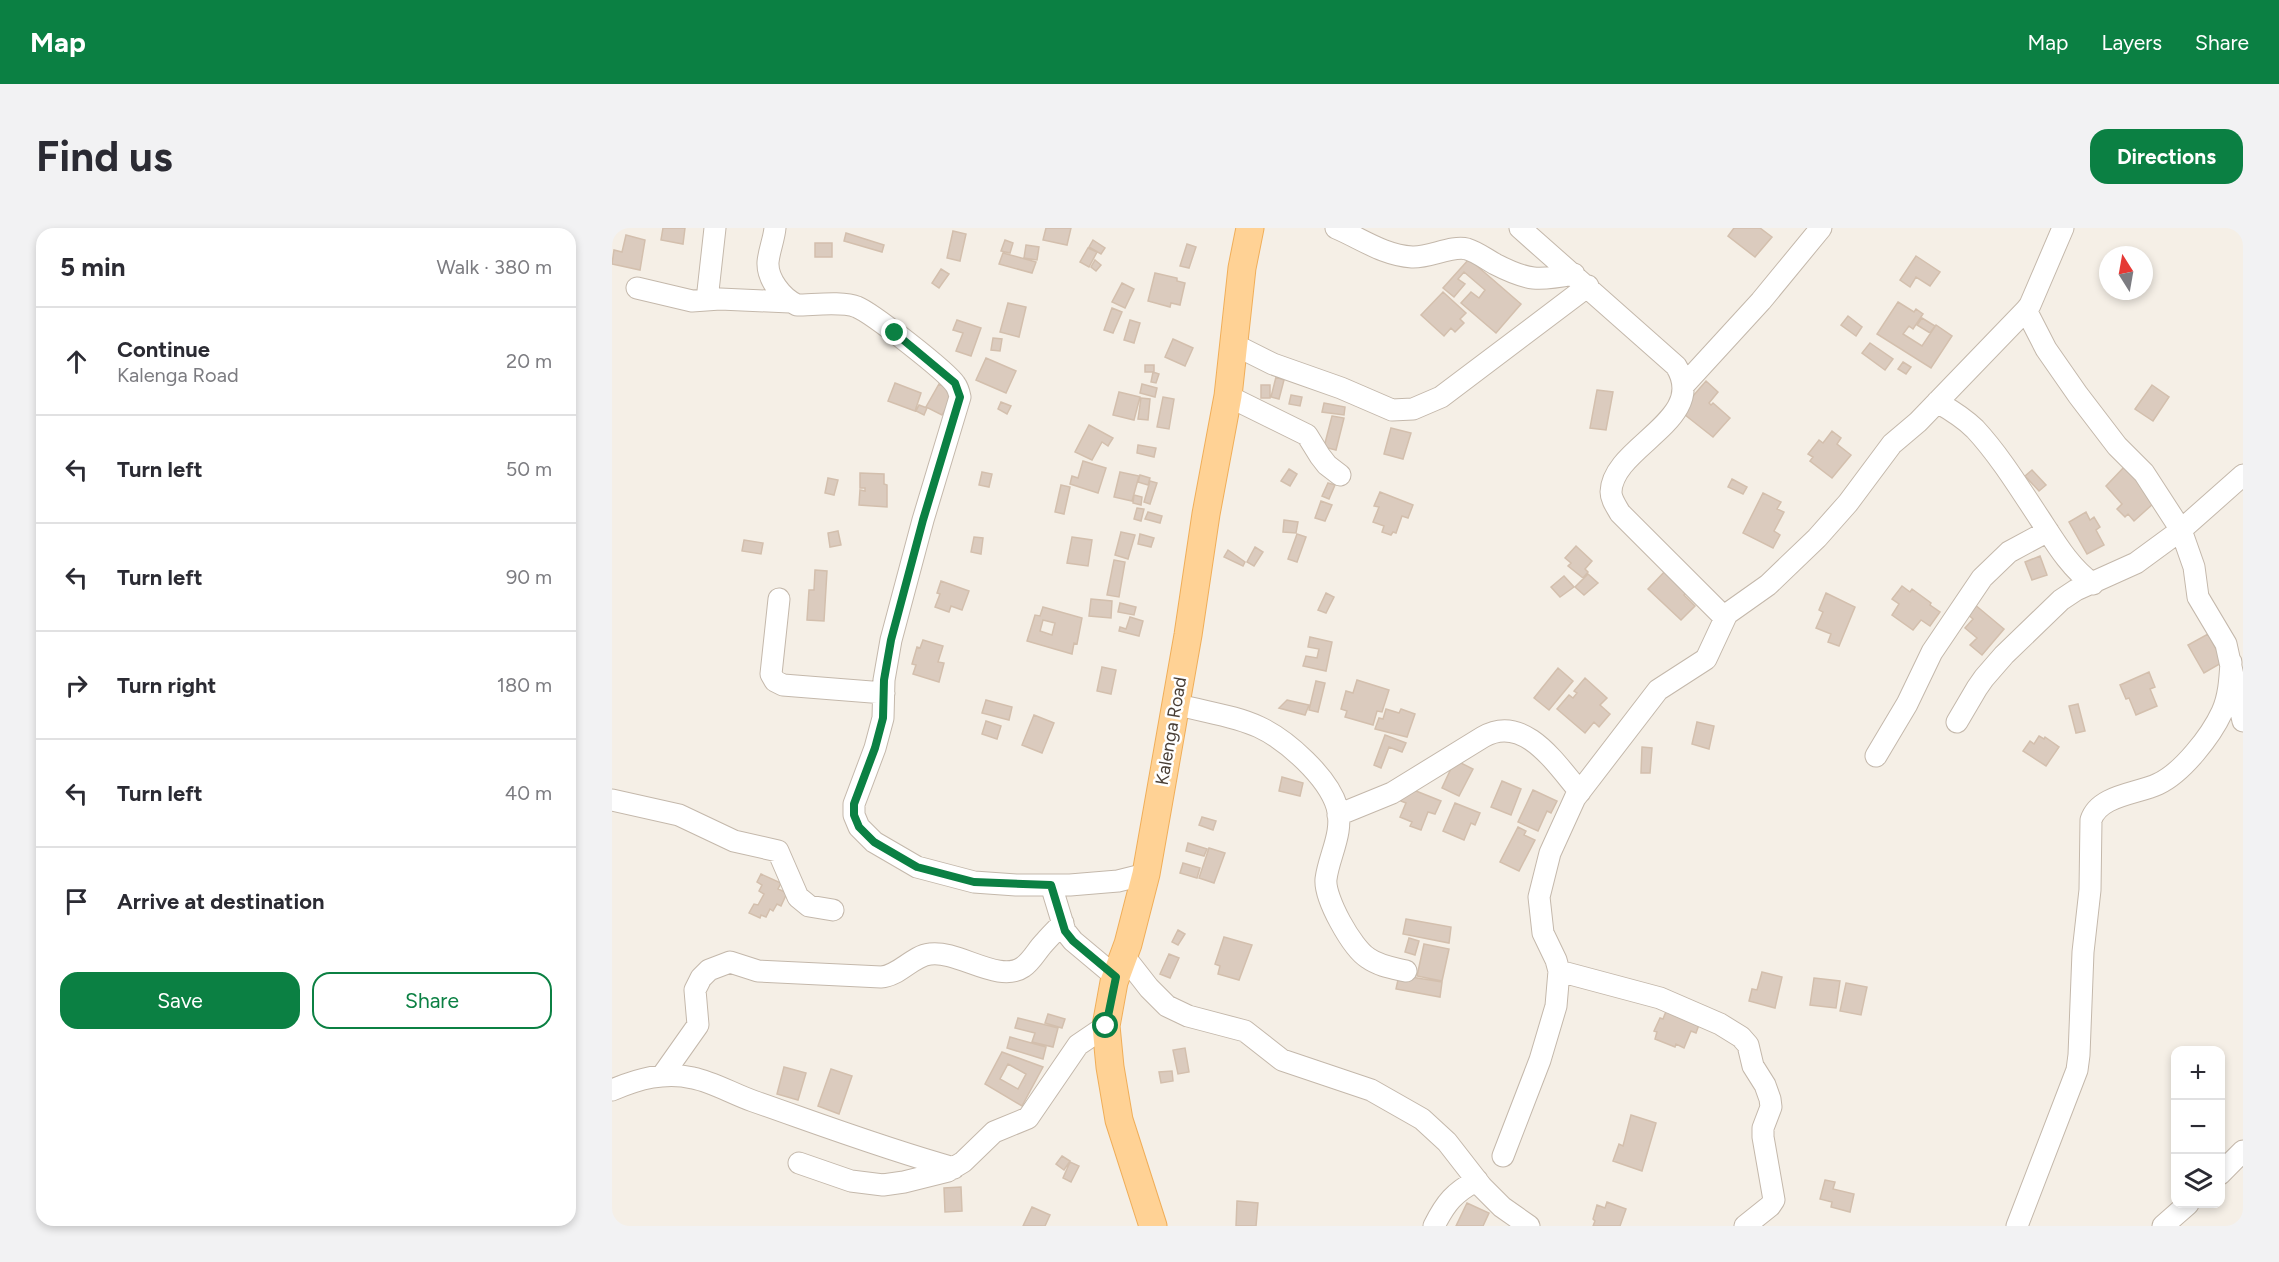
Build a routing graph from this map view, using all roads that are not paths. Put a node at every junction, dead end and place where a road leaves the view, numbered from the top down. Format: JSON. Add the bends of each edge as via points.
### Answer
{"nodes":[{"id":1,"x":715,"y":228,"type":"edge"},
{"id":2,"x":775,"y":228,"type":"edge"},
{"id":3,"x":1250,"y":228,"type":"edge"},
{"id":4,"x":1336,"y":228,"type":"edge"},
{"id":5,"x":1521,"y":228,"type":"edge"},
{"id":6,"x":2063,"y":228,"type":"edge"},
{"id":7,"x":1811,"y":231,"type":"edge"},
{"id":8,"x":1581,"y":280,"type":"junction"},
{"id":9,"x":637,"y":288,"type":"dead end"},
{"id":10,"x":707,"y":300,"type":"junction"},
{"id":11,"x":790,"y":302,"type":"junction"},
{"id":12,"x":2026,"y":310,"type":"junction"},
{"id":13,"x":1235,"y":345,"type":"junction"},
{"id":14,"x":1684,"y":385,"type":"junction"},
{"id":15,"x":1228,"y":396,"type":"junction"},
{"id":16,"x":1937,"y":402,"type":"junction"},
{"id":17,"x":1340,"y":475,"type":"dead end"},
{"id":18,"x":2243,"y":475,"type":"edge"},
{"id":19,"x":2181,"y":530,"type":"junction"},
{"id":20,"x":2048,"y":531,"type":"junction"},
{"id":21,"x":2092,"y":584,"type":"junction"},
{"id":22,"x":779,"y":599,"type":"dead end"},
{"id":23,"x":1725,"y":618,"type":"junction"},
{"id":24,"x":2231,"y":662,"type":"junction"},
{"id":25,"x":884,"y":693,"type":"junction"},
{"id":26,"x":1176,"y":704,"type":"junction"},
{"id":27,"x":2243,"y":721,"type":"edge"},
{"id":28,"x":1957,"y":723,"type":"dead end"},
{"id":29,"x":1876,"y":756,"type":"dead end"},
{"id":30,"x":1580,"y":792,"type":"junction"},
{"id":31,"x":612,"y":800,"type":"edge"},
{"id":32,"x":1338,"y":815,"type":"junction"},
{"id":33,"x":1146,"y":874,"type":"junction"},
{"id":34,"x":1051,"y":885,"type":"junction"},
{"id":35,"x":833,"y":910,"type":"dead end"},
{"id":36,"x":1063,"y":923,"type":"junction"},
{"id":37,"x":1120,"y":967,"type":"junction"},
{"id":38,"x":1406,"y":971,"type":"dead end"},
{"id":39,"x":1559,"y":971,"type":"junction"},
{"id":40,"x":1106,"y":1026,"type":"junction"},
{"id":41,"x":662,"y":1076,"type":"junction"},
{"id":42,"x":612,"y":1090,"type":"edge"},
{"id":43,"x":2243,"y":1151,"type":"edge"},
{"id":44,"x":1503,"y":1156,"type":"dead end"},
{"id":45,"x":799,"y":1163,"type":"dead end"},
{"id":46,"x":954,"y":1168,"type":"junction"},
{"id":47,"x":2225,"y":1169,"type":"edge"},
{"id":48,"x":1478,"y":1180,"type":"junction"},
{"id":49,"x":2184,"y":1208,"type":"edge"},
{"id":50,"x":2172,"y":1224,"type":"edge"},
{"id":51,"x":1153,"y":1226,"type":"edge"},
{"id":52,"x":1434,"y":1226,"type":"edge"},
{"id":53,"x":1530,"y":1226,"type":"edge"},
{"id":54,"x":1745,"y":1226,"type":"edge"},
{"id":55,"x":2017,"y":1226,"type":"edge"}],
"edges":[{"from":1,"to":10,"type":"street"},
{"from":2,"to":11,"type":"street","via":[[768,262],[771,278]]},
{"from":3,"to":13,"type":"main road","name":"Kalenga Road"},
{"from":4,"to":8,"type":"street","via":[[1382,252],[1419,257],[1461,248],[1518,276]]},
{"from":5,"to":8,"type":"street"},
{"from":6,"to":12,"type":"street"},
{"from":7,"to":14,"type":"street","via":[[1761,301]]},
{"from":8,"to":13,"type":"street","via":[[1441,397],[1413,409],[1392,410],[1273,364]]},
{"from":8,"to":14,"type":"street","via":[[1676,366]]},
{"from":9,"to":10,"type":"street","via":[[692,301]]},
{"from":10,"to":11,"type":"street"},
{"from":11,"to":25,"type":"street","via":[[857,307],[939,369],[959,392],[891,640]]},
{"from":12,"to":16,"type":"street"},
{"from":12,"to":19,"type":"street","via":[[2046,349],[2078,396],[2144,473]]},
{"from":13,"to":15,"type":"main road","name":"Kalenga Road"},
{"from":14,"to":23,"type":"street","via":[[1680,402],[1666,423],[1621,467],[1612,485],[1612,497],[1620,513]]},
{"from":15,"to":17,"type":"street","via":[[1308,435],[1327,465]]},
{"from":15,"to":26,"type":"main road","name":"Kalenga Road"},
{"from":16,"to":20,"type":"street","via":[[1976,430]]},
{"from":16,"to":23,"type":"street","via":[[1892,444],[1817,538],[1768,585]]},
{"from":18,"to":19,"type":"street"},
{"from":19,"to":21,"type":"street","via":[[2136,563]]},
{"from":19,"to":24,"type":"street","via":[[2194,567],[2198,597],[2226,644]]},
{"from":20,"to":21,"type":"street"},
{"from":20,"to":29,"type":"street","via":[[2010,552],[1982,578],[1932,652]]},
{"from":21,"to":28,"type":"street","via":[[2061,600],[2004,655],[1977,688]]},
{"from":22,"to":25,"type":"street","via":[[771,674],[775,681],[783,686]]},
{"from":23,"to":30,"type":"street","via":[[1706,659],[1658,690]]},
{"from":24,"to":27,"type":"street"},
{"from":24,"to":55,"type":"street","via":[[2223,712],[2181,768],[2159,784],[2110,801],[2093,814],[2077,1070]]},
{"from":25,"to":34,"type":"street","via":[[883,718],[854,804],[859,827],[874,842],[917,867],[974,882]]},
{"from":26,"to":32,"type":"street","via":[[1260,727],[1311,766],[1331,794]]},
{"from":26,"to":33,"type":"main road","name":"Kalenga Road"},
{"from":30,"to":32,"type":"street","via":[[1531,738],[1504,730],[1492,731],[1392,793]]},
{"from":30,"to":39,"type":"street","via":[[1550,853],[1539,897],[1543,933]]},
{"from":31,"to":35,"type":"street","via":[[679,815],[734,841],[778,851],[798,897],[809,906]]},
{"from":32,"to":38,"type":"street","via":[[1326,879],[1332,904],[1356,948],[1379,964]]},
{"from":33,"to":34,"type":"street","via":[[1118,881]]},
{"from":33,"to":37,"type":"main road","name":"Kalenga Road"},
{"from":34,"to":36,"type":"street"},
{"from":36,"to":37,"type":"street","via":[[1073,941]]},
{"from":36,"to":41,"type":"street","via":[[1016,971],[984,968],[933,953],[881,977],[758,971],[735,962],[726,963],[701,978],[695,990],[697,1027]]},
{"from":37,"to":40,"type":"main road","name":"Kalenga Road"},
{"from":37,"to":48,"type":"street","via":[[1167,1006],[1188,1016],[1245,1031],[1288,1063],[1371,1090],[1405,1108],[1447,1142]]},
{"from":39,"to":44,"type":"street","via":[[1556,1006],[1540,1060]]},
{"from":39,"to":54,"type":"street","via":[[1660,998],[1720,1024],[1744,1040],[1770,1099],[1763,1137],[1774,1200]]},
{"from":40,"to":46,"type":"street","via":[[1078,1045],[1028,1118],[994,1132]]},
{"from":40,"to":51,"type":"main road","name":"Kalenga Road","via":[[1119,1120]]},
{"from":41,"to":42,"type":"street","via":[[640,1078]]},
{"from":41,"to":46,"type":"street","via":[[692,1077],[903,1154]]},
{"from":43,"to":47,"type":"street"},
{"from":45,"to":46,"type":"street","via":[[851,1181],[883,1185]]},
{"from":48,"to":52,"type":"street","via":[[1446,1203]]},
{"from":48,"to":53,"type":"street","via":[[1502,1207]]},
{"from":49,"to":50,"type":"street"}]}
